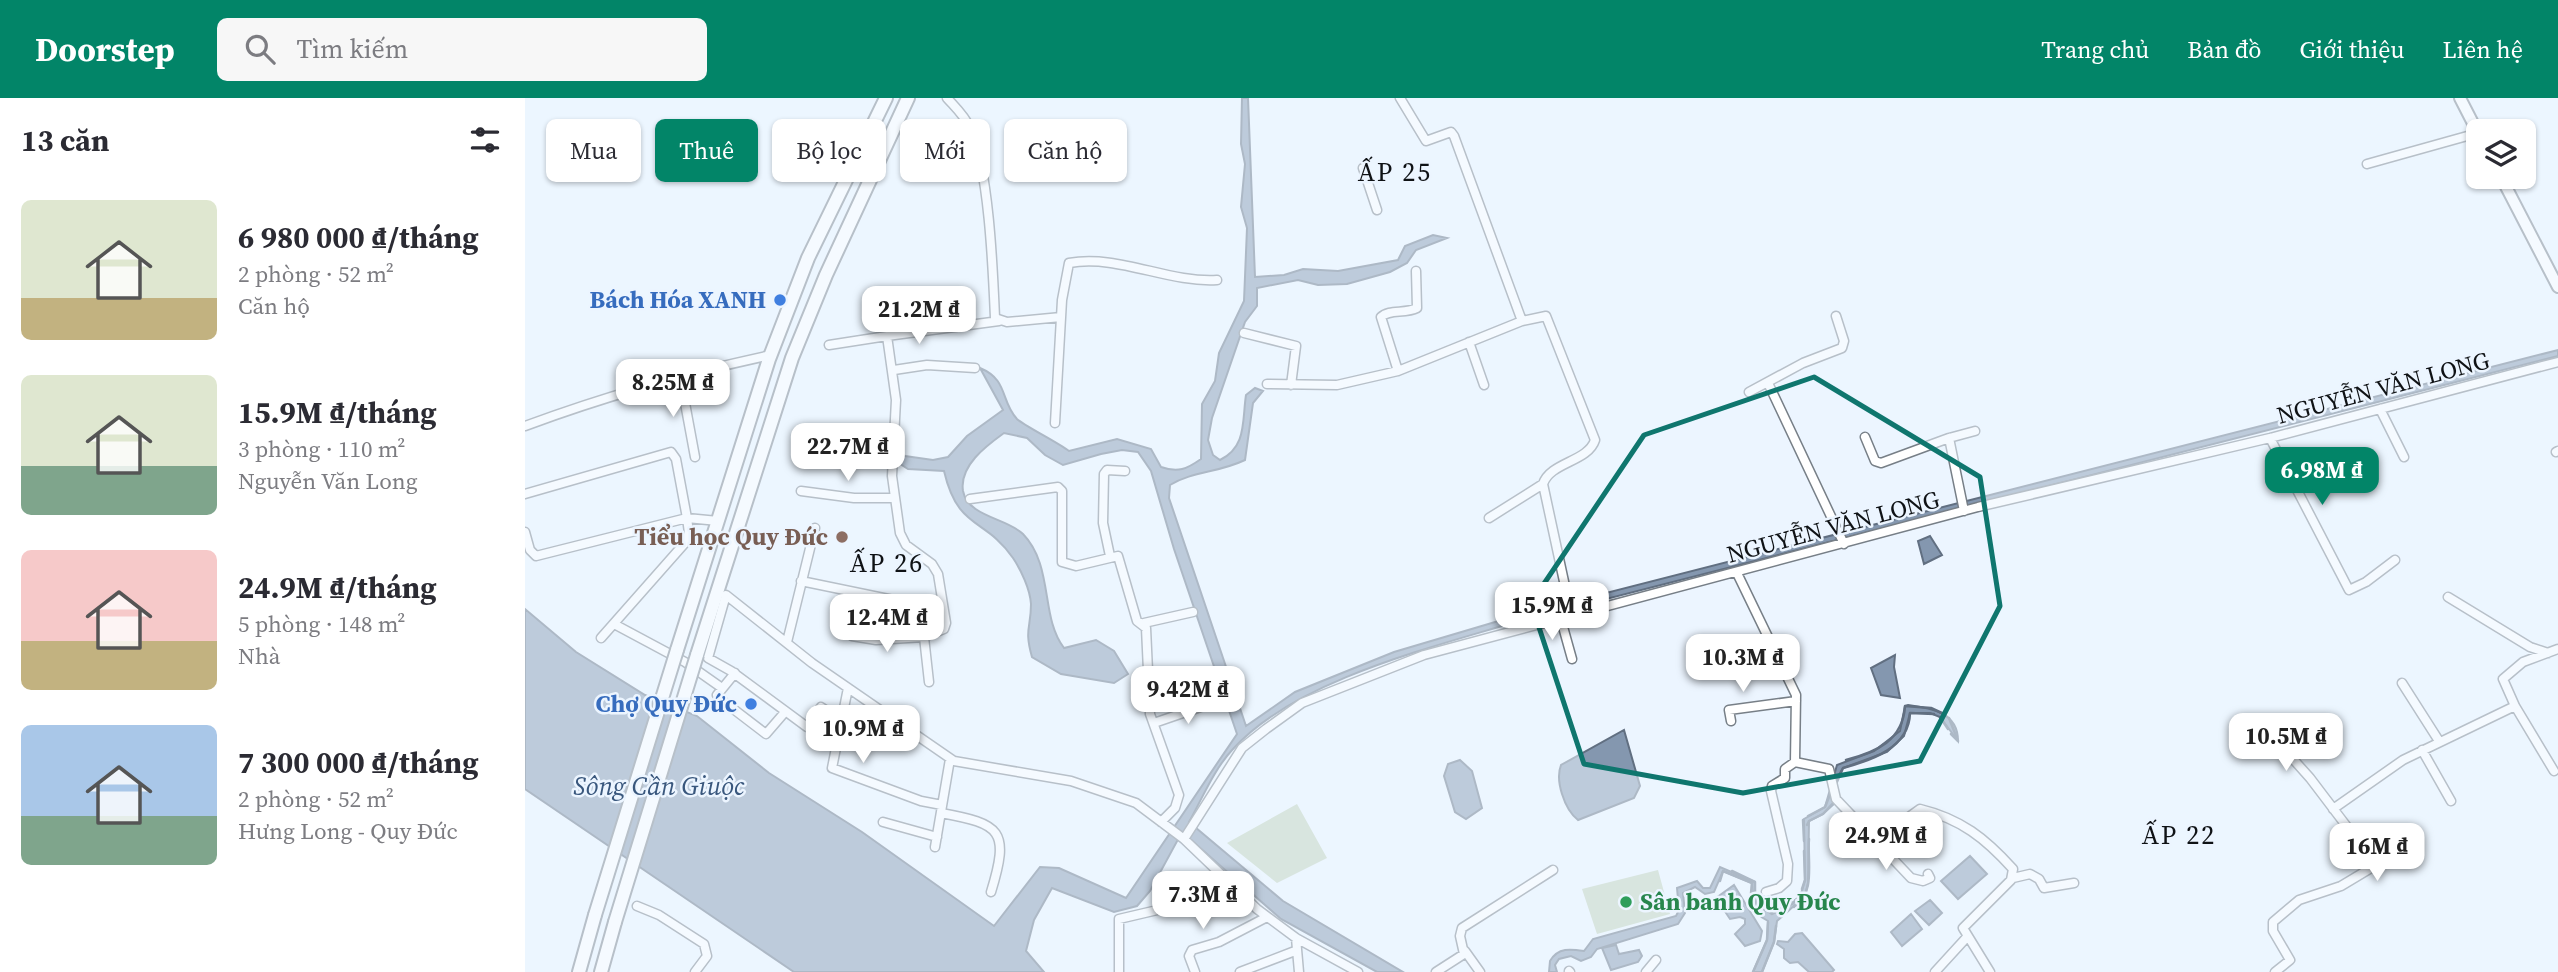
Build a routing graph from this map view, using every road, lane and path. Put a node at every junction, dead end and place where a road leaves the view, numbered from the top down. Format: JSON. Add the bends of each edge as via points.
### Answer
{"nodes":[{"id":1,"x":886,"y":98,"type":"edge"},
{"id":2,"x":908,"y":98,"type":"edge"},
{"id":3,"x":947,"y":98,"type":"edge"},
{"id":4,"x":1400,"y":98,"type":"edge"},
{"id":5,"x":2460,"y":98,"type":"edge"},
{"id":6,"x":2471,"y":119,"type":"edge"},
{"id":7,"x":2466,"y":136,"type":"edge"},
{"id":8,"x":2367,"y":164,"type":"dead end"},
{"id":9,"x":1363,"y":168,"type":"dead end"},
{"id":10,"x":2507,"y":189,"type":"edge"},
{"id":11,"x":1377,"y":210,"type":"dead end"},
{"id":12,"x":1416,"y":271,"type":"dead end"},
{"id":13,"x":1217,"y":280,"type":"dead end"},
{"id":14,"x":2558,"y":287,"type":"edge"},
{"id":15,"x":1836,"y":316,"type":"dead end"},
{"id":16,"x":1061,"y":317,"type":"junction"},
{"id":17,"x":999,"y":321,"type":"junction"},
{"id":18,"x":1522,"y":321,"type":"junction"},
{"id":19,"x":1244,"y":333,"type":"dead end"},
{"id":20,"x":887,"y":336,"type":"junction"},
{"id":21,"x":1469,"y":342,"type":"junction"},
{"id":22,"x":829,"y":345,"type":"dead end"},
{"id":23,"x":771,"y":355,"type":"junction"},
{"id":24,"x":2558,"y":362,"type":"edge"},
{"id":25,"x":975,"y":368,"type":"dead end"},
{"id":26,"x":894,"y":370,"type":"junction"},
{"id":27,"x":1398,"y":371,"type":"junction"},
{"id":28,"x":680,"y":376,"type":"junction"},
{"id":29,"x":1767,"y":383,"type":"junction"},
{"id":30,"x":1267,"y":384,"type":"dead end"},
{"id":31,"x":1291,"y":385,"type":"junction"},
{"id":32,"x":1484,"y":385,"type":"dead end"},
{"id":33,"x":1749,"y":391,"type":"dead end"},
{"id":34,"x":2381,"y":409,"type":"junction"},
{"id":35,"x":1055,"y":424,"type":"dead end"},
{"id":36,"x":525,"y":426,"type":"edge"},
{"id":37,"x":1975,"y":431,"type":"dead end"},
{"id":38,"x":1865,"y":437,"type":"dead end"},
{"id":39,"x":1949,"y":438,"type":"junction"},
{"id":40,"x":2270,"y":438,"type":"junction"},
{"id":41,"x":695,"y":457,"type":"dead end"},
{"id":42,"x":2404,"y":457,"type":"dead end"},
{"id":43,"x":1125,"y":471,"type":"dead end"},
{"id":44,"x":1543,"y":484,"type":"junction"},
{"id":45,"x":801,"y":491,"type":"dead end"},
{"id":46,"x":525,"y":494,"type":"edge"},
{"id":47,"x":895,"y":498,"type":"junction"},
{"id":48,"x":970,"y":499,"type":"dead end"},
{"id":49,"x":1964,"y":511,"type":"junction"},
{"id":50,"x":1489,"y":518,"type":"dead end"},
{"id":51,"x":687,"y":519,"type":"junction"},
{"id":52,"x":717,"y":521,"type":"junction"},
{"id":53,"x":815,"y":528,"type":"dead end"},
{"id":54,"x":525,"y":532,"type":"edge"},
{"id":55,"x":1844,"y":544,"type":"junction"},
{"id":56,"x":1110,"y":556,"type":"junction"},
{"id":57,"x":2395,"y":561,"type":"dead end"},
{"id":58,"x":1737,"y":573,"type":"junction"},
{"id":59,"x":801,"y":581,"type":"junction"},
{"id":60,"x":2448,"y":597,"type":"dead end"},
{"id":61,"x":903,"y":602,"type":"dead end"},
{"id":62,"x":1193,"y":612,"type":"dead end"},
{"id":63,"x":1571,"y":614,"type":"junction"},
{"id":64,"x":1560,"y":616,"type":"junction"},
{"id":65,"x":1144,"y":623,"type":"junction"},
{"id":66,"x":614,"y":624,"type":"junction"},
{"id":67,"x":852,"y":636,"type":"dead end"},
{"id":68,"x":923,"y":636,"type":"junction"},
{"id":69,"x":601,"y":638,"type":"dead end"},
{"id":70,"x":787,"y":642,"type":"junction"},
{"id":71,"x":2558,"y":649,"type":"edge"},
{"id":72,"x":2548,"y":653,"type":"junction"},
{"id":73,"x":1572,"y":659,"type":"dead end"},
{"id":74,"x":734,"y":673,"type":"junction"},
{"id":75,"x":929,"y":681,"type":"dead end"},
{"id":76,"x":2402,"y":683,"type":"dead end"},
{"id":77,"x":722,"y":688,"type":"junction"},
{"id":78,"x":848,"y":688,"type":"junction"},
{"id":79,"x":1795,"y":701,"type":"junction"},
{"id":80,"x":1212,"y":702,"type":"dead end"},
{"id":81,"x":2515,"y":706,"type":"junction"},
{"id":82,"x":785,"y":712,"type":"junction"},
{"id":83,"x":841,"y":720,"type":"junction"},
{"id":84,"x":1731,"y":721,"type":"dead end"},
{"id":85,"x":2259,"y":721,"type":"dead end"},
{"id":86,"x":1154,"y":723,"type":"junction"},
{"id":87,"x":2439,"y":741,"type":"junction"},
{"id":88,"x":2422,"y":750,"type":"junction"},
{"id":89,"x":950,"y":759,"type":"junction"},
{"id":90,"x":1795,"y":762,"type":"junction"},
{"id":91,"x":2554,"y":771,"type":"dead end"},
{"id":92,"x":2451,"y":801,"type":"dead end"},
{"id":93,"x":941,"y":809,"type":"junction"},
{"id":94,"x":2333,"y":809,"type":"junction"},
{"id":95,"x":883,"y":822,"type":"dead end"},
{"id":96,"x":1161,"y":822,"type":"junction"},
{"id":97,"x":937,"y":837,"type":"junction"},
{"id":98,"x":1183,"y":839,"type":"junction"},
{"id":99,"x":1877,"y":840,"type":"junction"},
{"id":100,"x":935,"y":847,"type":"dead end"},
{"id":101,"x":1553,"y":870,"type":"dead end"},
{"id":102,"x":1927,"y":874,"type":"dead end"},
{"id":103,"x":1220,"y":876,"type":"junction"},
{"id":104,"x":2013,"y":878,"type":"junction"},
{"id":105,"x":2074,"y":883,"type":"dead end"},
{"id":106,"x":991,"y":892,"type":"dead end"},
{"id":107,"x":1766,"y":892,"type":"dead end"},
{"id":108,"x":636,"y":905,"type":"dead end"},
{"id":109,"x":1267,"y":917,"type":"junction"},
{"id":110,"x":1967,"y":937,"type":"junction"},
{"id":111,"x":1296,"y":939,"type":"junction"},
{"id":112,"x":1295,"y":951,"type":"junction"},
{"id":113,"x":1465,"y":951,"type":"junction"},
{"id":114,"x":1656,"y":960,"type":"dead end"},
{"id":115,"x":579,"y":972,"type":"edge"},
{"id":116,"x":601,"y":972,"type":"edge"},
{"id":117,"x":695,"y":972,"type":"edge"},
{"id":118,"x":1119,"y":972,"type":"edge"},
{"id":119,"x":1195,"y":972,"type":"edge"},
{"id":120,"x":1240,"y":972,"type":"edge"},
{"id":121,"x":1299,"y":972,"type":"edge"},
{"id":122,"x":1358,"y":972,"type":"edge"},
{"id":123,"x":1436,"y":972,"type":"edge"},
{"id":124,"x":1480,"y":972,"type":"edge"},
{"id":125,"x":1647,"y":972,"type":"edge"},
{"id":126,"x":1935,"y":972,"type":"edge"},
{"id":127,"x":1990,"y":972,"type":"edge"},
{"id":128,"x":2275,"y":972,"type":"edge"}],
"edges":[{"from":1,"to":23,"type":"highway","via":[[808,258]]},
{"from":2,"to":116,"type":"highway","bridge":true,"via":[[792,358]]},
{"from":3,"to":17,"type":"street","via":[[974,136],[995,318]]},
{"from":4,"to":18,"type":"street","via":[[1426,141],[1446,132],[1454,136]]},
{"from":5,"to":6,"type":"main road"},
{"from":7,"to":8,"type":"street"},
{"from":9,"to":11,"type":"street"},
{"from":10,"to":14,"type":"main road"},
{"from":12,"to":27,"type":"street","via":[[1417,308],[1381,317]]},
{"from":13,"to":16,"type":"street","via":[[1187,280],[1117,265],[1070,262],[1065,269]]},
{"from":15,"to":29,"type":"street","via":[[1842,348]]},
{"from":16,"to":17,"type":"street"},
{"from":16,"to":35,"type":"street"},
{"from":17,"to":20,"type":"street"},
{"from":18,"to":21,"type":"street"},
{"from":18,"to":44,"type":"street","via":[[1543,314],[1548,318],[1595,440],[1548,475]]},
{"from":19,"to":31,"type":"street","via":[[1294,345]]},
{"from":20,"to":22,"type":"street"},
{"from":20,"to":26,"type":"street"},
{"from":21,"to":27,"type":"street"},
{"from":21,"to":32,"type":"street"},
{"from":23,"to":28,"type":"street"},
{"from":23,"to":52,"type":"highway"},
{"from":24,"to":34,"type":"street","name":"NGUYỄN VĂN LONG"},
{"from":25,"to":26,"type":"street","via":[[927,365]]},
{"from":26,"to":47,"type":"street"},
{"from":27,"to":31,"type":"street","via":[[1337,385]]},
{"from":28,"to":36,"type":"street"},
{"from":28,"to":41,"type":"street"},
{"from":29,"to":33,"type":"street"},
{"from":29,"to":55,"type":"street"},
{"from":30,"to":31,"type":"street"},
{"from":34,"to":40,"type":"street","name":"NGUYỄN VĂN LONG"},
{"from":34,"to":42,"type":"street"},
{"from":37,"to":39,"type":"street"},
{"from":38,"to":39,"type":"street","via":[[1879,463]]},
{"from":39,"to":49,"type":"street"},
{"from":40,"to":49,"type":"street","name":"NGUYỄN VĂN LONG"},
{"from":40,"to":57,"type":"street","via":[[2349,590]]},
{"from":43,"to":56,"type":"street","via":[[1107,470],[1104,474],[1103,523]]},
{"from":44,"to":50,"type":"street"},
{"from":44,"to":63,"type":"street"},
{"from":45,"to":47,"type":"street"},
{"from":46,"to":51,"type":"street","via":[[671,452]]},
{"from":47,"to":68,"type":"street","via":[[903,539],[932,564],[941,582],[944,629]]},
{"from":48,"to":56,"type":"street","via":[[1058,487],[1062,491],[1062,562],[1076,566]]},
{"from":49,"to":55,"type":"street","name":"NGUYỄN VĂN LONG"},
{"from":51,"to":52,"type":"street"},
{"from":51,"to":54,"type":"street","via":[[536,556]]},
{"from":51,"to":66,"type":"street","via":[[687,539]]},
{"from":52,"to":115,"type":"highway","bridge":true},
{"from":53,"to":59,"type":"street"},
{"from":55,"to":58,"type":"street","name":"NGUYỄN VĂN LONG"},
{"from":56,"to":65,"type":"street","via":[[1118,556],[1137,621]]},
{"from":58,"to":63,"type":"street","name":"NGUYỄN VĂN LONG"},
{"from":58,"to":79,"type":"street"},
{"from":59,"to":61,"type":"street"},
{"from":59,"to":70,"type":"street"},
{"from":60,"to":72,"type":"street","via":[[2530,647]]},
{"from":62,"to":65,"type":"street"},
{"from":63,"to":64,"type":"street","name":"NGUYỄN VĂN LONG"},
{"from":64,"to":73,"type":"street"},
{"from":64,"to":98,"type":"street","name":"NGUYỄN VĂN LONG","via":[[1424,655],[1302,703],[1242,748]]},
{"from":65,"to":86,"type":"street"},
{"from":66,"to":69,"type":"street"},
{"from":66,"to":77,"type":"street","via":[[685,662]]},
{"from":67,"to":68,"type":"street","via":[[876,640]]},
{"from":68,"to":75,"type":"street"},
{"from":70,"to":74,"type":"street","via":[[726,596],[708,658]]},
{"from":70,"to":78,"type":"street"},
{"from":71,"to":72,"type":"street"},
{"from":72,"to":81,"type":"street","via":[[2523,662],[2503,679]]},
{"from":74,"to":77,"type":"street"},
{"from":74,"to":82,"type":"street"},
{"from":76,"to":87,"type":"street"},
{"from":77,"to":82,"type":"street","via":[[717,697],[766,734]]},
{"from":78,"to":83,"type":"street"},
{"from":78,"to":89,"type":"street"},
{"from":79,"to":84,"type":"street","via":[[1729,710]]},
{"from":79,"to":90,"type":"street"},
{"from":80,"to":86,"type":"street"},
{"from":81,"to":87,"type":"street"},
{"from":81,"to":91,"type":"street"},
{"from":82,"to":83,"type":"street","via":[[807,727],[821,707]]},
{"from":83,"to":93,"type":"street","via":[[832,768]]},
{"from":85,"to":94,"type":"street"},
{"from":86,"to":96,"type":"street","via":[[1179,795],[1175,808]]},
{"from":87,"to":88,"type":"street"},
{"from":88,"to":92,"type":"street"},
{"from":88,"to":94,"type":"street"},
{"from":89,"to":93,"type":"street"},
{"from":89,"to":96,"type":"street","via":[[1112,792]]},
{"from":90,"to":99,"type":"street","via":[[1827,768],[1836,799]]},
{"from":90,"to":107,"type":"street","via":[[1771,791],[1788,864],[1787,881]]},
{"from":93,"to":97,"type":"street"},
{"from":93,"to":106,"type":"street","via":[[994,830],[1001,843]]},
{"from":94,"to":128,"type":"street","via":[[2376,867],[2337,888],[2298,900],[2273,922],[2273,931],[2290,960]]},
{"from":95,"to":97,"type":"street"},
{"from":96,"to":98,"type":"street"},
{"from":97,"to":100,"type":"street"},
{"from":98,"to":103,"type":"street"},
{"from":99,"to":102,"type":"street","via":[[1911,878],[1923,881],[1930,878]]},
{"from":99,"to":104,"type":"street","via":[[1920,809],[1944,815],[1990,844],[2013,869]]},
{"from":101,"to":113,"type":"street","via":[[1462,928]]},
{"from":103,"to":109,"type":"street"},
{"from":103,"to":118,"type":"street","via":[[1183,904],[1119,919]]},
{"from":104,"to":105,"type":"street","via":[[2030,874],[2044,888]]},
{"from":104,"to":110,"type":"street","via":[[1964,926]]},
{"from":108,"to":117,"type":"street","via":[[703,944],[707,956]]},
{"from":109,"to":111,"type":"street"},
{"from":109,"to":119,"type":"street","via":[[1219,943],[1192,950],[1189,956]]},
{"from":110,"to":126,"type":"street"},
{"from":110,"to":127,"type":"street"},
{"from":111,"to":112,"type":"street"},
{"from":111,"to":122,"type":"street"},
{"from":112,"to":120,"type":"street"},
{"from":112,"to":121,"type":"street"},
{"from":113,"to":123,"type":"street"},
{"from":113,"to":124,"type":"street"},
{"from":114,"to":125,"type":"street"}]}
